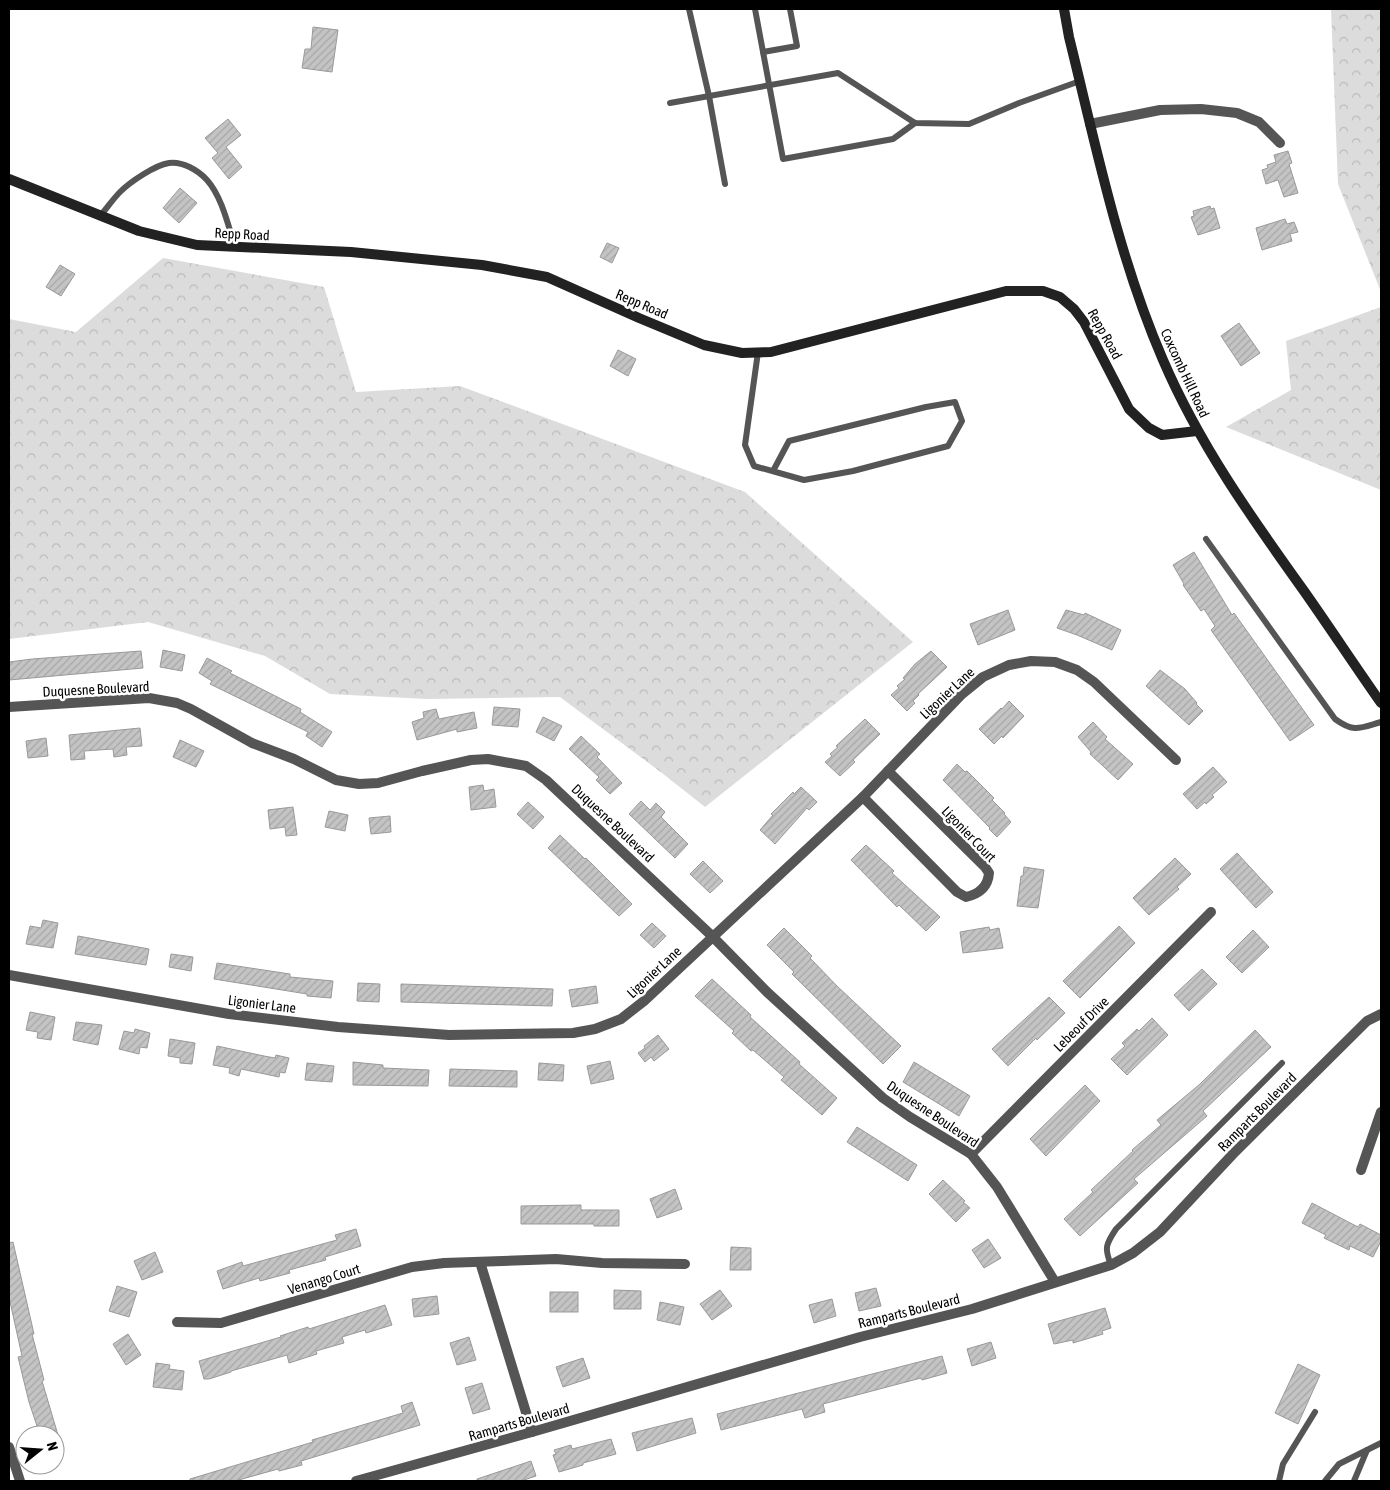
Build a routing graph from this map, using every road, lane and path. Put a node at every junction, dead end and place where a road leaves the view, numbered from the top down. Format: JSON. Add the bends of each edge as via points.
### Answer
{"nodes":[{"id":1,"x":689,"y":9,"type":"edge"},
{"id":2,"x":755,"y":9,"type":"edge"},
{"id":3,"x":790,"y":9,"type":"edge"},
{"id":4,"x":1064,"y":9,"type":"edge"},
{"id":5,"x":763,"y":52,"type":"junction"},
{"id":6,"x":1080,"y":81,"type":"junction"},
{"id":7,"x":770,"y":86,"type":"junction"},
{"id":8,"x":709,"y":96,"type":"junction"},
{"id":9,"x":670,"y":104,"type":"dead end"},
{"id":10,"x":916,"y":124,"type":"junction"},
{"id":11,"x":1090,"y":124,"type":"junction"},
{"id":12,"x":1280,"y":143,"type":"dead end"},
{"id":13,"x":9,"y":179,"type":"edge"},
{"id":14,"x":725,"y":184,"type":"dead end"},
{"id":15,"x":100,"y":216,"type":"junction"},
{"id":16,"x":235,"y":247,"type":"junction"},
{"id":17,"x":758,"y":352,"type":"junction"},
{"id":18,"x":1197,"y":431,"type":"junction"},
{"id":19,"x":773,"y":471,"type":"junction"},
{"id":20,"x":1206,"y":539,"type":"dead end"},
{"id":21,"x":1381,"y":703,"type":"edge"},
{"id":22,"x":9,"y":707,"type":"edge"},
{"id":23,"x":1381,"y":722,"type":"edge"},
{"id":24,"x":1176,"y":760,"type":"dead end"},
{"id":25,"x":888,"y":772,"type":"junction"},
{"id":26,"x":864,"y":797,"type":"junction"},
{"id":27,"x":1211,"y":912,"type":"dead end"},
{"id":28,"x":712,"y":936,"type":"junction"},
{"id":29,"x":9,"y":975,"type":"edge"},
{"id":30,"x":1381,"y":1014,"type":"edge"},
{"id":31,"x":1282,"y":1063,"type":"dead end"},
{"id":32,"x":1381,"y":1112,"type":"edge"},
{"id":33,"x":971,"y":1154,"type":"junction"},
{"id":34,"x":1361,"y":1170,"type":"dead end"},
{"id":35,"x":480,"y":1262,"type":"junction"},
{"id":36,"x":685,"y":1264,"type":"dead end"},
{"id":37,"x":1111,"y":1265,"type":"junction"},
{"id":38,"x":1056,"y":1282,"type":"junction"},
{"id":39,"x":177,"y":1322,"type":"dead end"},
{"id":40,"x":1315,"y":1412,"type":"dead end"},
{"id":41,"x":532,"y":1432,"type":"junction"},
{"id":42,"x":1381,"y":1443,"type":"edge"},
{"id":43,"x":9,"y":1447,"type":"edge"},
{"id":44,"x":1367,"y":1450,"type":"junction"},
{"id":45,"x":20,"y":1481,"type":"edge"},
{"id":46,"x":356,"y":1481,"type":"edge"},
{"id":47,"x":1279,"y":1481,"type":"edge"},
{"id":48,"x":1324,"y":1481,"type":"edge"},
{"id":49,"x":1354,"y":1481,"type":"edge"}],
"edges":[{"from":1,"to":8,"type":"lane"},
{"from":2,"to":5,"type":"lane"},
{"from":3,"to":5,"type":"lane","via":[[797,46]]},
{"from":4,"to":6,"type":"street","name":"Coxcomb Hill Road"},
{"from":5,"to":7,"type":"lane"},
{"from":6,"to":10,"type":"lane","via":[[969,124]]},
{"from":6,"to":11,"type":"street","name":"Coxcomb Hill Road"},
{"from":7,"to":8,"type":"lane"},
{"from":7,"to":10,"type":"lane","via":[[838,73]]},
{"from":7,"to":10,"type":"lane","via":[[783,159],[893,139]]},
{"from":8,"to":9,"type":"lane"},
{"from":8,"to":14,"type":"lane"},
{"from":11,"to":12,"type":"street","via":[[1160,110],[1201,109],[1237,114],[1259,122]]},
{"from":11,"to":18,"type":"street","name":"Coxcomb Hill Road","via":[[1117,230],[1142,308]]},
{"from":13,"to":15,"type":"street","name":"Repp Road"},
{"from":15,"to":16,"type":"street","name":"Repp Road","via":[[139,231],[197,245]]},
{"from":15,"to":16,"type":"lane","via":[[120,191],[139,177],[169,163],[184,164],[207,180],[218,199]]},
{"from":16,"to":17,"type":"street","name":"Repp Road","via":[[351,252],[482,265],[547,277],[704,345],[742,353]]},
{"from":17,"to":18,"type":"street","name":"Repp Road","via":[[821,340],[1006,291],[1043,290],[1060,297],[1084,322],[1129,409],[1140,421],[1162,435]]},
{"from":17,"to":19,"type":"lane","via":[[746,445],[754,466]]},
{"from":18,"to":21,"type":"street","name":"Coxcomb Hill Road","via":[[1249,514]]},
{"from":19,"to":19,"type":"lane","via":[[804,480],[853,471],[948,446],[962,421],[955,402],[789,441]]},
{"from":20,"to":23,"type":"lane","via":[[1335,719],[1347,728]]},
{"from":22,"to":28,"type":"street","name":"Duquesne Boulevard","via":[[149,698],[177,704],[252,743],[336,780],[360,784],[378,783],[471,760],[488,759],[526,766],[546,780]]},
{"from":24,"to":25,"type":"street","name":"Ligonier Lane","via":[[1094,682],[1077,670],[1055,662],[1032,661],[1009,665],[983,677],[962,694]]},
{"from":25,"to":26,"type":"street","name":"Ligonier Lane"},
{"from":25,"to":26,"type":"street","name":"Ligonier Court","via":[[985,867],[989,872],[987,885],[973,896],[966,897],[957,892]]},
{"from":26,"to":28,"type":"street","name":"Ligonier Lane"},
{"from":27,"to":33,"type":"street","name":"Lebeouf Drive"},
{"from":28,"to":29,"type":"street","name":"Ligonier Lane","via":[[621,1019],[573,1033],[449,1035],[338,1027],[229,1014]]},
{"from":28,"to":33,"type":"street","name":"Duquesne Boulevard","via":[[767,992],[882,1098]]},
{"from":30,"to":37,"type":"street","name":"Ramparts Boulevard","via":[[1367,1021],[1233,1154],[1160,1232]]},
{"from":31,"to":37,"type":"lane","via":[[1116,1229],[1107,1242],[1106,1253]]},
{"from":32,"to":34,"type":"street"},
{"from":33,"to":38,"type":"street","name":"Duquesne Boulevard","via":[[997,1187]]},
{"from":35,"to":36,"type":"street","name":"Venango Court","via":[[556,1259]]},
{"from":35,"to":39,"type":"street","name":"Venango Court","via":[[444,1262],[412,1267],[221,1323]]},
{"from":35,"to":41,"type":"street"},
{"from":37,"to":38,"type":"street","name":"Ramparts Boulevard"},
{"from":38,"to":41,"type":"street","name":"Ramparts Boulevard","via":[[972,1309],[860,1337]]},
{"from":40,"to":47,"type":"lane","via":[[1283,1464]]},
{"from":41,"to":46,"type":"street","name":"Ramparts Boulevard"},
{"from":42,"to":44,"type":"lane"},
{"from":43,"to":45,"type":"street"},
{"from":44,"to":48,"type":"lane","via":[[1339,1464]]},
{"from":44,"to":49,"type":"lane"}]}
